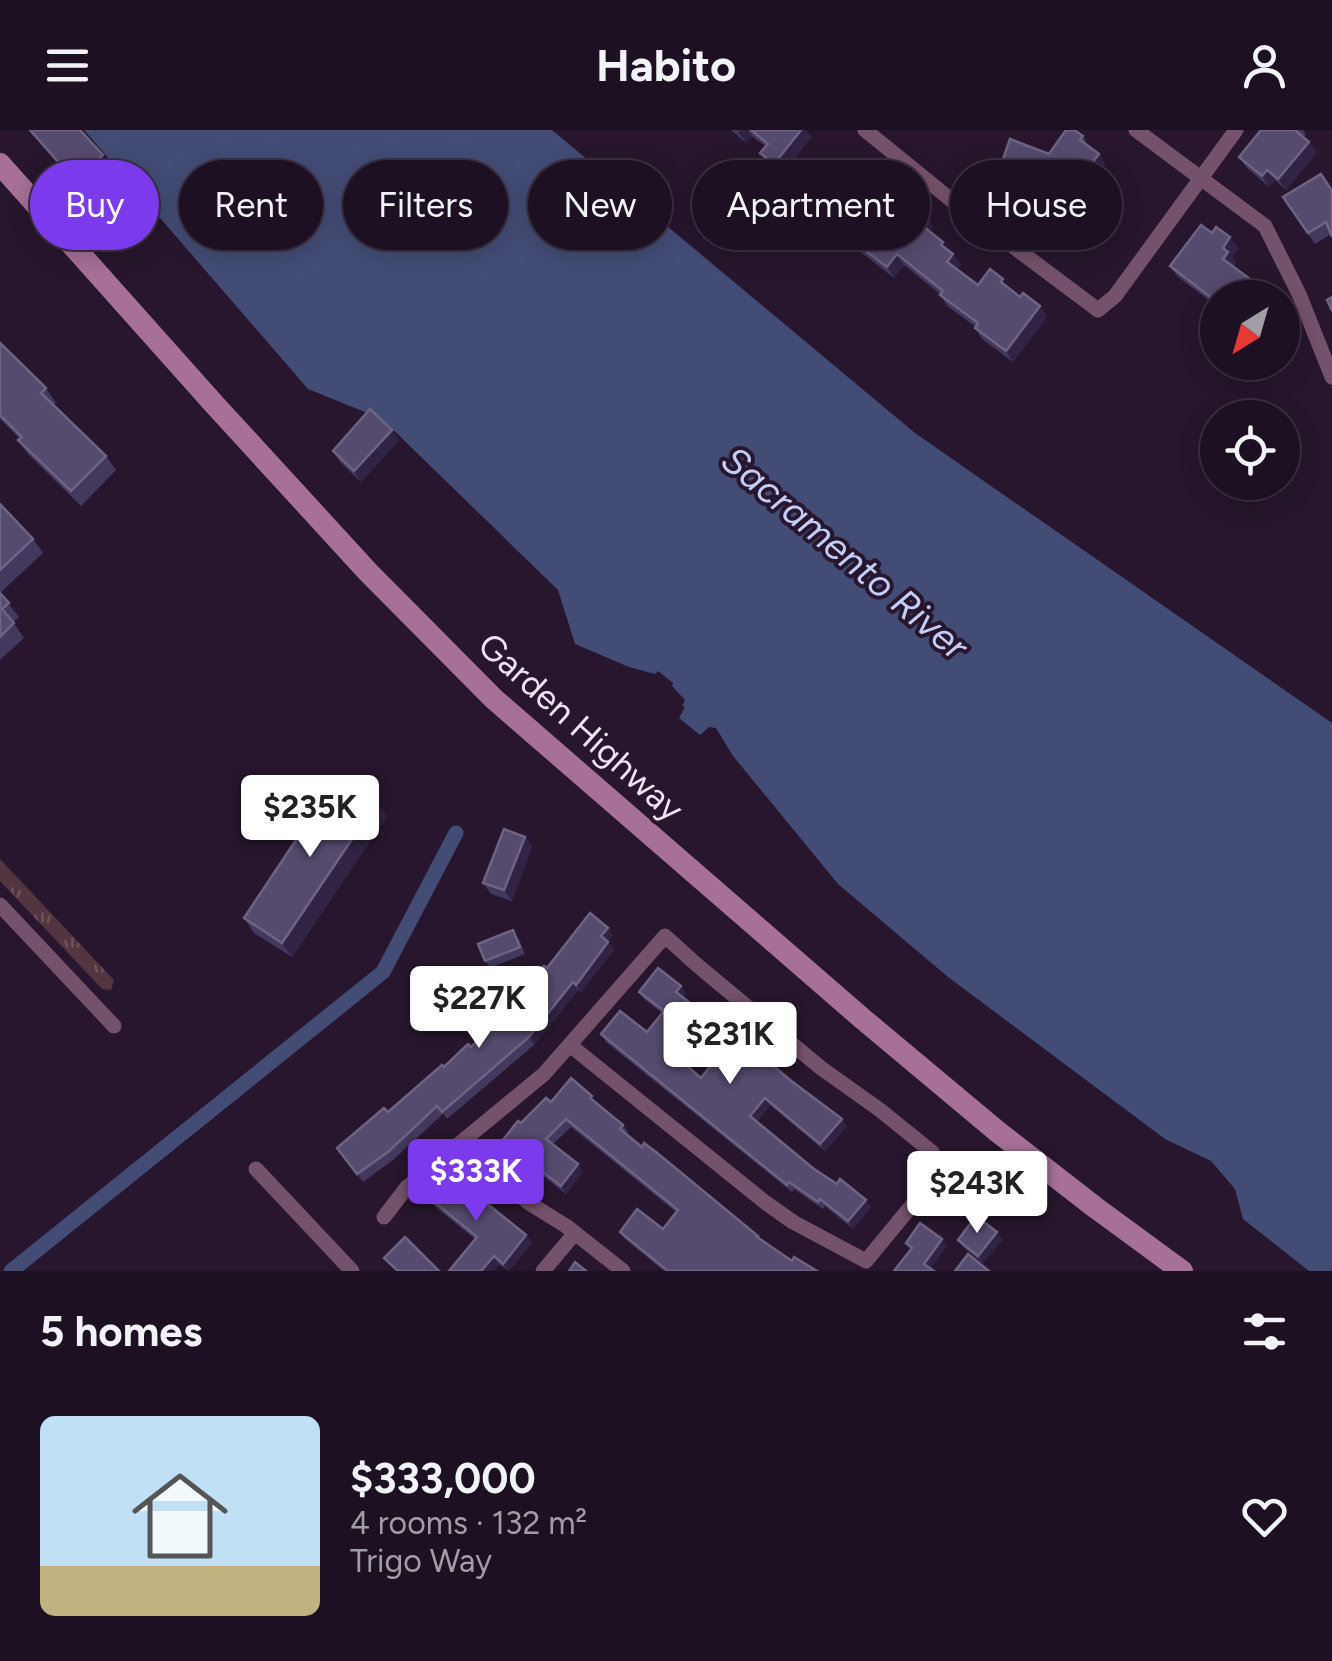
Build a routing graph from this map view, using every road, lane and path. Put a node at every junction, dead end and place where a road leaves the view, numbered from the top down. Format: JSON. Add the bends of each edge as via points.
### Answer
{"nodes":[{"id":1,"x":865,"y":130,"type":"edge"},
{"id":2,"x":1136,"y":130,"type":"edge"},
{"id":3,"x":1236,"y":130,"type":"edge"},
{"id":4,"x":0,"y":164,"type":"edge"},
{"id":5,"x":1201,"y":178,"type":"junction"},
{"id":6,"x":1332,"y":377,"type":"edge"},
{"id":7,"x":0,"y":905,"type":"edge"},
{"id":8,"x":114,"y":1026,"type":"dead end"},
{"id":9,"x":571,"y":1046,"type":"junction"},
{"id":10,"x":465,"y":1140,"type":"junction"},
{"id":11,"x":256,"y":1168,"type":"dead end"},
{"id":12,"x":384,"y":1217,"type":"dead end"},
{"id":13,"x":575,"y":1233,"type":"junction"},
{"id":14,"x":352,"y":1271,"type":"edge"},
{"id":15,"x":543,"y":1271,"type":"edge"},
{"id":16,"x":623,"y":1271,"type":"edge"},
{"id":17,"x":1182,"y":1271,"type":"edge"}],
"edges":[{"from":1,"to":5,"type":"street","via":[[1098,310]]},
{"from":2,"to":5,"type":"street"},
{"from":3,"to":5,"type":"street"},
{"from":4,"to":17,"type":"main road","name":"Garden Highway","via":[[368,572],[506,711],[998,1132]]},
{"from":5,"to":6,"type":"street","via":[[1265,226]]},
{"from":7,"to":8,"type":"street"},
{"from":9,"to":9,"type":"street","via":[[666,936],[932,1152],[936,1176],[866,1261],[766,1204]]},
{"from":9,"to":10,"type":"street"},
{"from":10,"to":12,"type":"street","via":[[407,1187]]},
{"from":10,"to":13,"type":"street","via":[[512,1189]]},
{"from":11,"to":14,"type":"street"},
{"from":13,"to":15,"type":"street"},
{"from":13,"to":16,"type":"street"}]}
